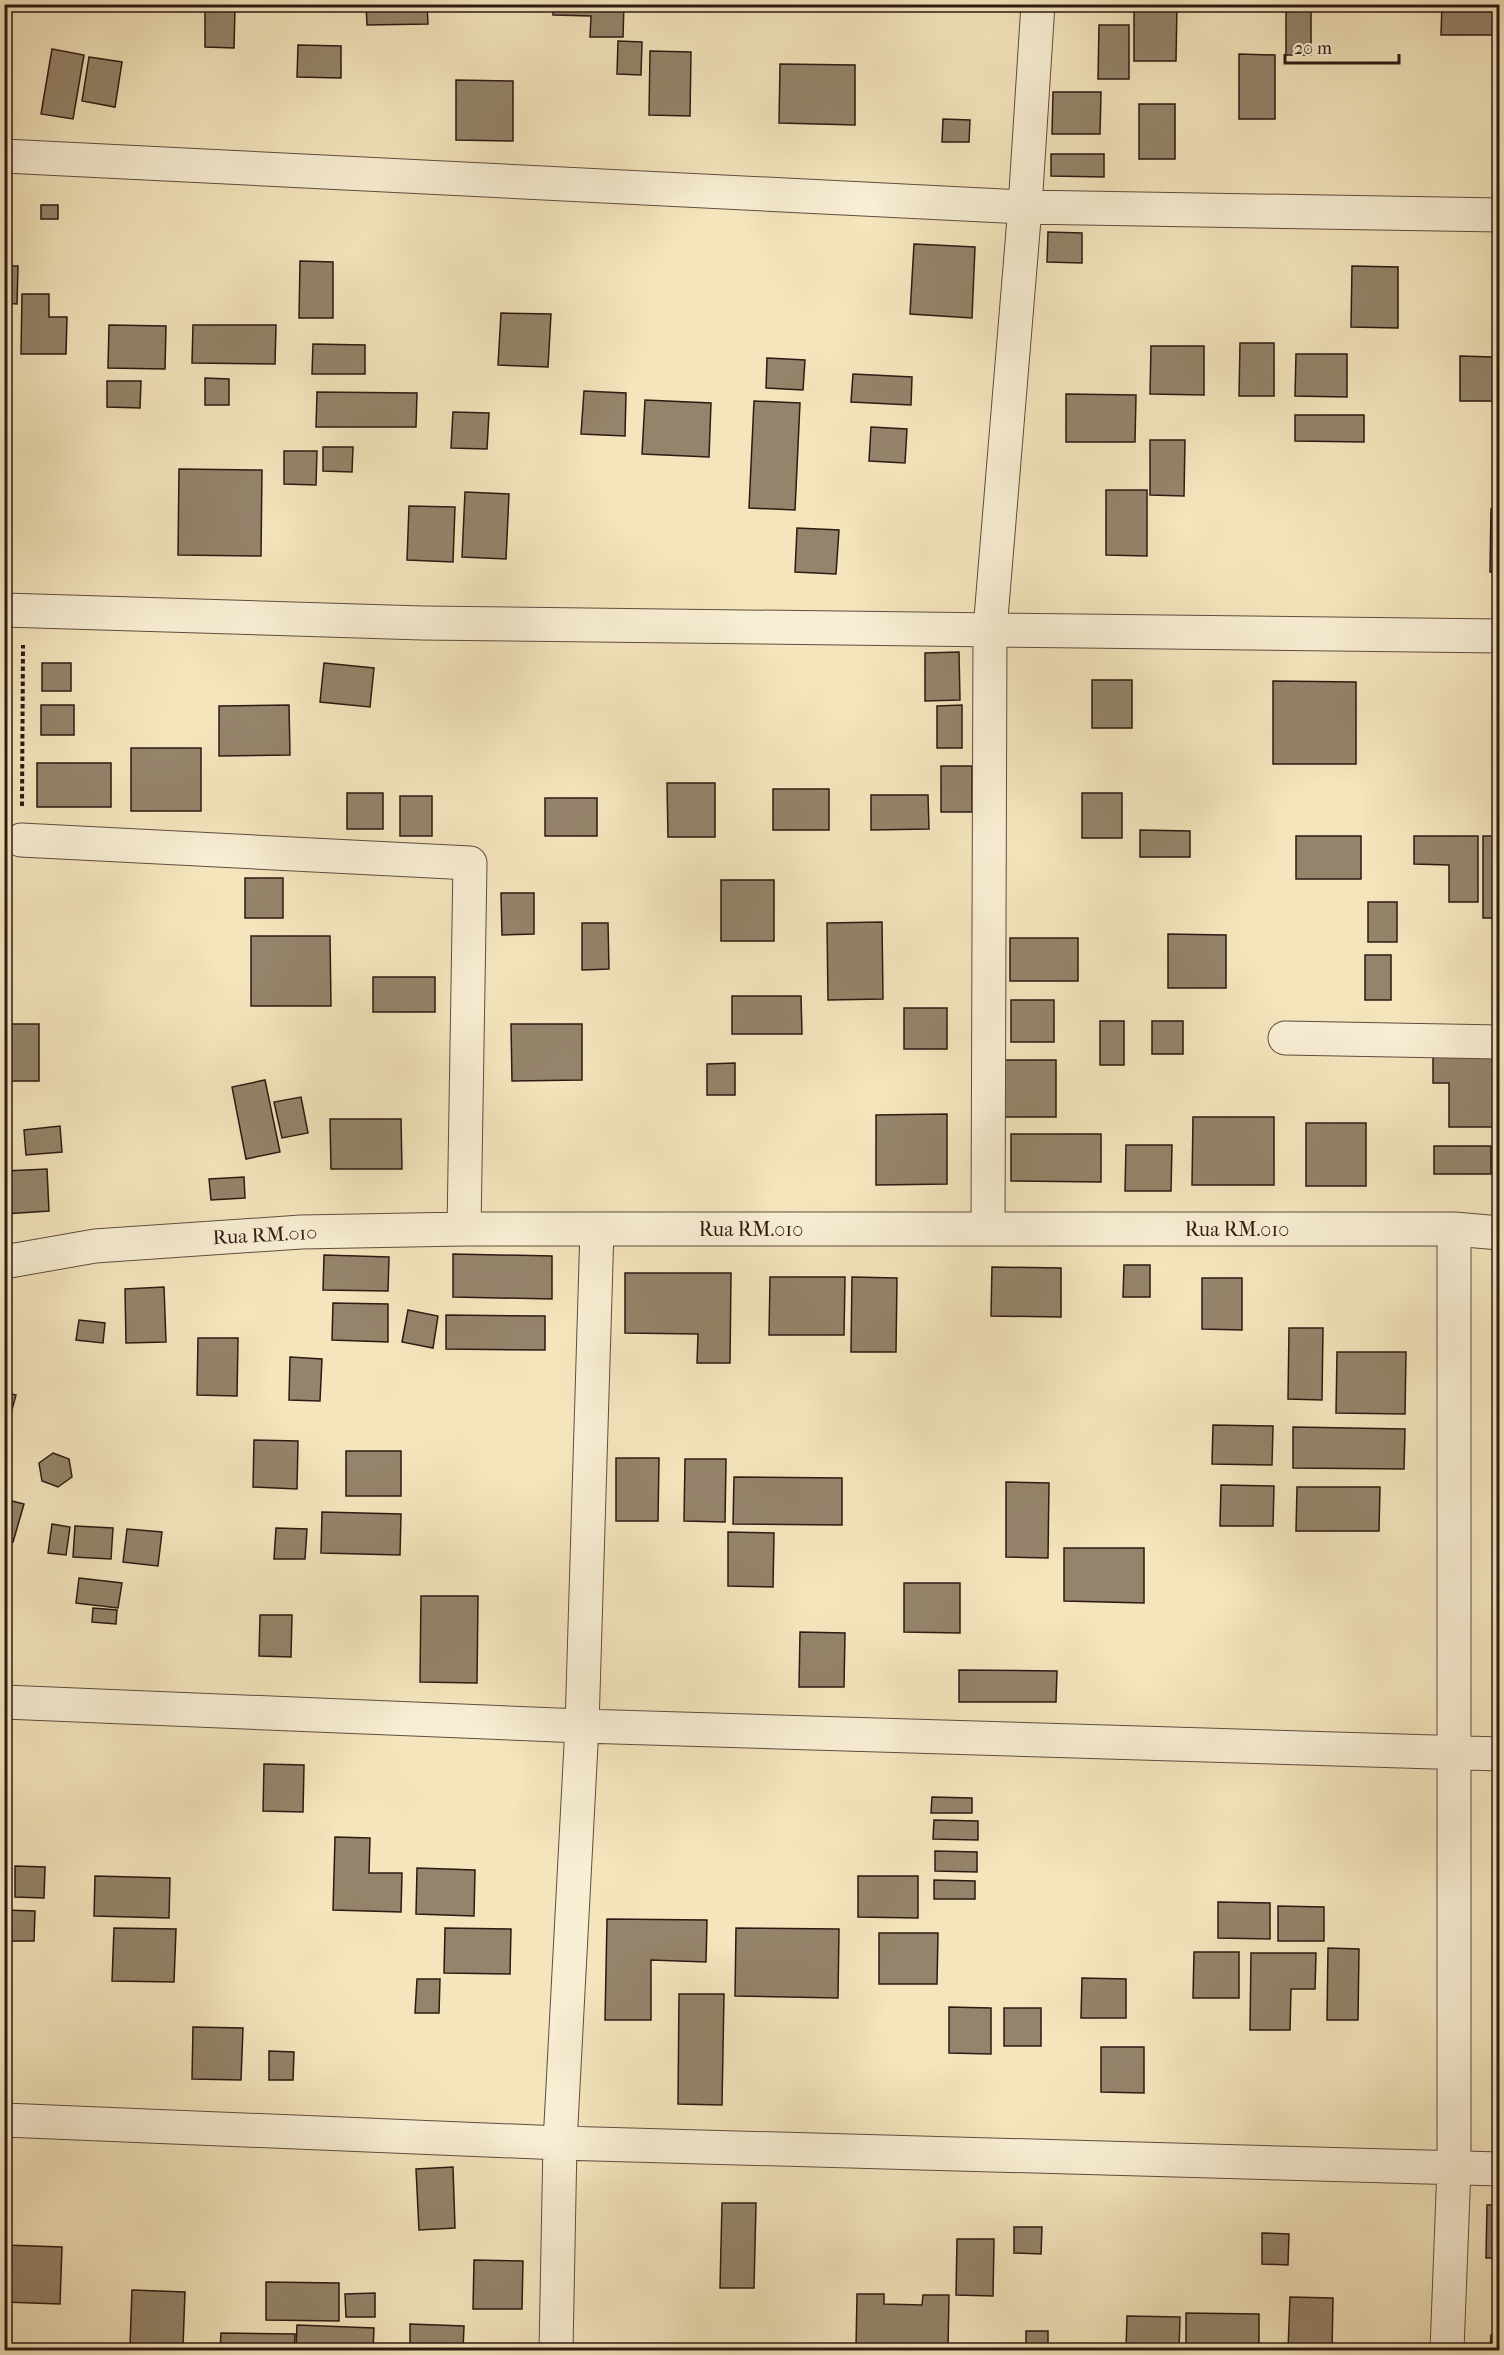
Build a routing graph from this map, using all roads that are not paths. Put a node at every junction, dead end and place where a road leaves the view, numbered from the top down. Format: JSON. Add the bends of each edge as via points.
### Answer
{"nodes":[{"id":1,"x":1038,"y":4,"type":"edge"},
{"id":2,"x":4,"y":156,"type":"edge"},
{"id":3,"x":1025,"y":207,"type":"junction"},
{"id":4,"x":1500,"y":214,"type":"edge"},
{"id":5,"x":14,"y":611,"type":"edge"},
{"id":6,"x":990,"y":630,"type":"junction"},
{"id":7,"x":1500,"y":636,"type":"edge"},
{"id":8,"x":21,"y":840,"type":"road end"},
{"id":9,"x":1285,"y":1038,"type":"dead end"},
{"id":10,"x":1500,"y":1042,"type":"edge"},
{"id":11,"x":464,"y":1229,"type":"junction"},
{"id":12,"x":597,"y":1229,"type":"junction"},
{"id":13,"x":988,"y":1229,"type":"junction"},
{"id":14,"x":1454,"y":1229,"type":"junction"},
{"id":15,"x":1500,"y":1233,"type":"edge"},
{"id":16,"x":4,"y":1262,"type":"edge"},
{"id":17,"x":4,"y":1702,"type":"edge"},
{"id":18,"x":582,"y":1726,"type":"junction"},
{"id":19,"x":1500,"y":1754,"type":"edge"},
{"id":20,"x":1454,"y":1755,"type":"junction"},
{"id":21,"x":4,"y":2120,"type":"edge"},
{"id":22,"x":560,"y":2143,"type":"junction"},
{"id":23,"x":1454,"y":2167,"type":"junction"},
{"id":24,"x":1500,"y":2169,"type":"edge"},
{"id":25,"x":556,"y":2350,"type":"edge"},
{"id":26,"x":1447,"y":2350,"type":"edge"}],
"edges":[{"from":1,"to":3,"type":"street"},
{"from":2,"to":3,"type":"street"},
{"from":3,"to":4,"type":"street"},
{"from":3,"to":6,"type":"street"},
{"from":5,"to":6,"type":"street","via":[[422,623]]},
{"from":6,"to":7,"type":"street"},
{"from":6,"to":13,"type":"street"},
{"from":8,"to":11,"type":"street","via":[[471,863]]},
{"from":9,"to":10,"type":"street"},
{"from":11,"to":12,"type":"street","name":"Rua RM.010"},
{"from":11,"to":16,"type":"street","name":"Rua RM.010","via":[[301,1232],[95,1246]]},
{"from":12,"to":13,"type":"street","name":"Rua RM.010"},
{"from":12,"to":18,"type":"street"},
{"from":13,"to":14,"type":"street","name":"Rua RM.010"},
{"from":14,"to":15,"type":"street","name":"Rua RM.010"},
{"from":14,"to":20,"type":"street"},
{"from":17,"to":18,"type":"street"},
{"from":18,"to":20,"type":"street"},
{"from":18,"to":22,"type":"street"},
{"from":19,"to":20,"type":"street"},
{"from":20,"to":23,"type":"street"},
{"from":21,"to":22,"type":"street"},
{"from":22,"to":23,"type":"street"},
{"from":22,"to":25,"type":"street"},
{"from":23,"to":24,"type":"street"},
{"from":23,"to":26,"type":"street"}]}
